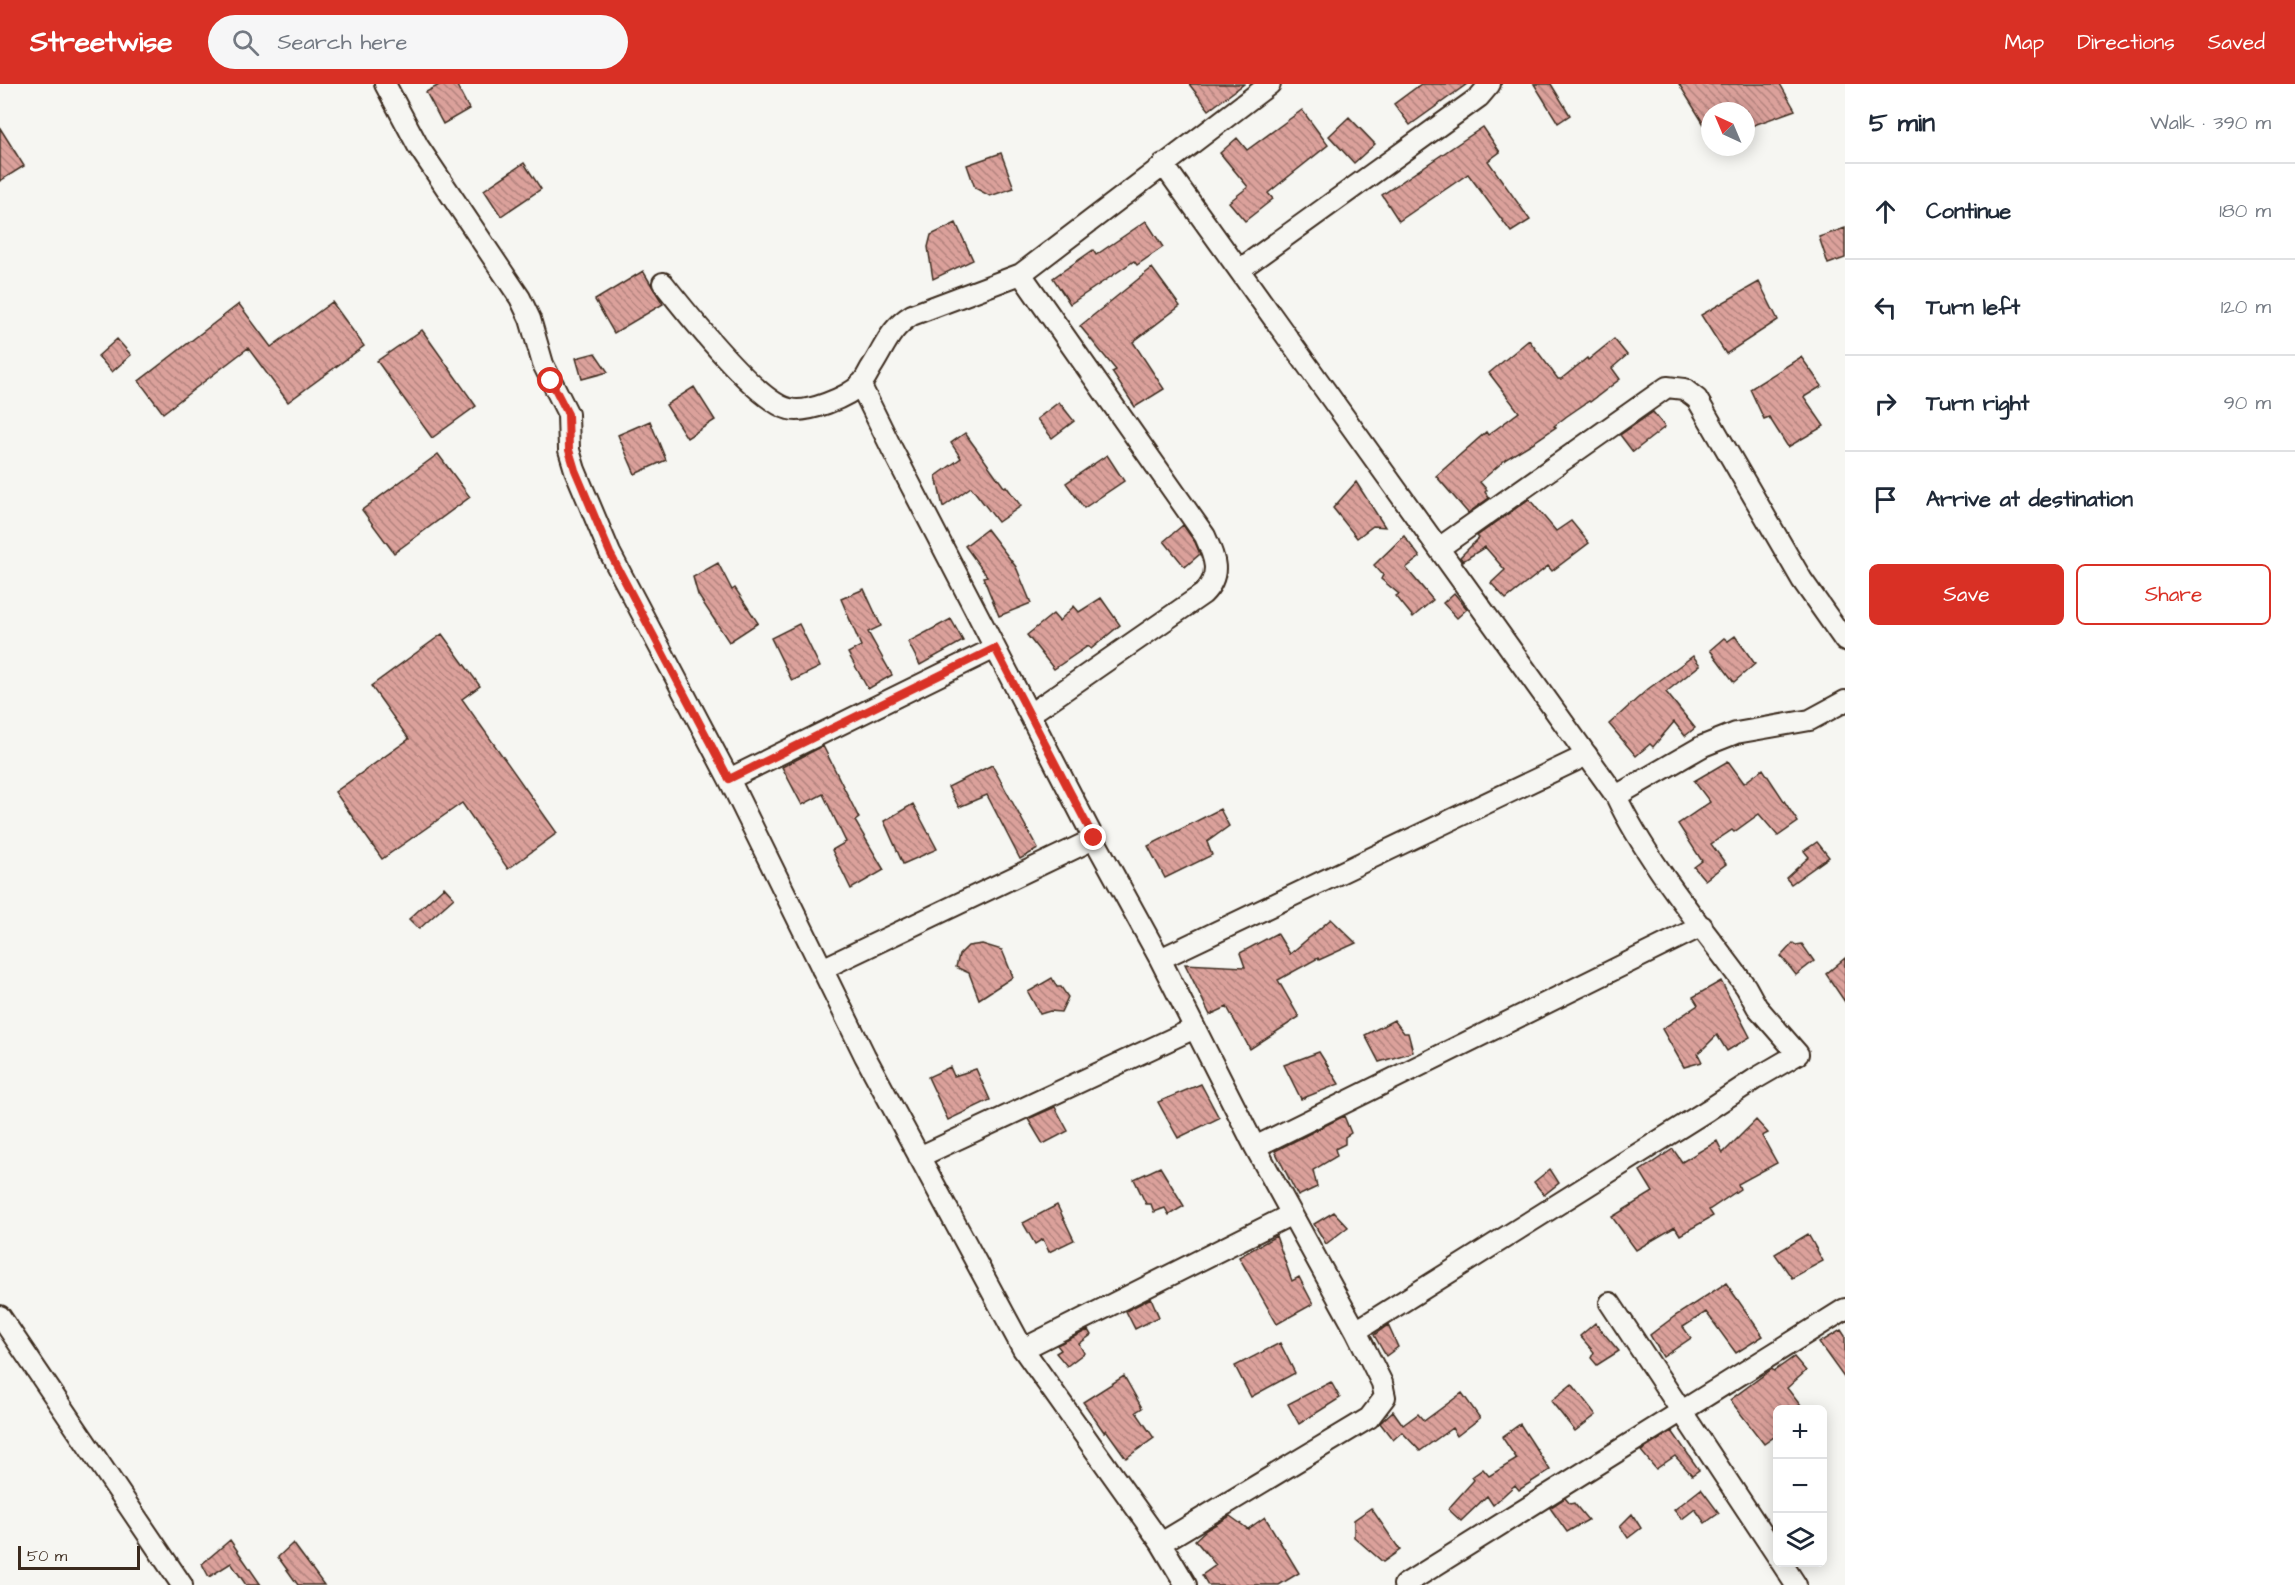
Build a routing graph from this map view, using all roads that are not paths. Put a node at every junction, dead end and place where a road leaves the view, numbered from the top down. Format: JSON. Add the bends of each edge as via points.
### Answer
{"nodes":[{"id":1,"x":385,"y":84,"type":"edge"},
{"id":2,"x":1270,"y":84,"type":"edge"},
{"id":3,"x":1490,"y":84,"type":"edge"},
{"id":4,"x":1163,"y":164,"type":"junction"},
{"id":5,"x":1239,"y":270,"type":"junction"},
{"id":6,"x":1021,"y":274,"type":"junction"},
{"id":7,"x":663,"y":284,"type":"dead end"},
{"id":8,"x":860,"y":384,"type":"junction"},
{"id":9,"x":1439,"y":548,"type":"junction"},
{"id":10,"x":1845,"y":641,"type":"edge"},
{"id":11,"x":995,"y":648,"type":"junction"},
{"id":12,"x":1845,"y":701,"type":"edge"},
{"id":13,"x":1030,"y":714,"type":"junction"},
{"id":14,"x":1587,"y":755,"type":"junction"},
{"id":15,"x":729,"y":779,"type":"junction"},
{"id":16,"x":1616,"y":796,"type":"junction"},
{"id":17,"x":1094,"y":838,"type":"junction"},
{"id":18,"x":1702,"y":926,"type":"junction"},
{"id":19,"x":1160,"y":959,"type":"junction"},
{"id":20,"x":822,"y":969,"type":"junction"},
{"id":21,"x":1195,"y":1028,"type":"junction"},
{"id":22,"x":1255,"y":1147,"type":"junction"},
{"id":23,"x":919,"y":1157,"type":"junction"},
{"id":24,"x":1292,"y":1214,"type":"junction"},
{"id":25,"x":1610,"y":1304,"type":"dead end"},
{"id":26,"x":1845,"y":1309,"type":"edge"},
{"id":27,"x":0,"y":1316,"type":"edge"},
{"id":28,"x":1356,"y":1331,"type":"junction"},
{"id":29,"x":1023,"y":1349,"type":"junction"},
{"id":30,"x":1682,"y":1410,"type":"junction"},
{"id":31,"x":1161,"y":1543,"type":"junction"},
{"id":32,"x":1773,"y":1549,"type":"edge"},
{"id":33,"x":1784,"y":1567,"type":"edge"},
{"id":34,"x":182,"y":1585,"type":"edge"},
{"id":35,"x":1186,"y":1585,"type":"edge"},
{"id":36,"x":1404,"y":1585,"type":"edge"},
{"id":37,"x":1796,"y":1585,"type":"edge"}],
"edges":[{"from":1,"to":15,"type":"street","via":[[418,146],[520,298],[543,363],[568,414],[569,450],[575,470],[610,553]]},
{"from":2,"to":4,"type":"street"},
{"from":3,"to":5,"type":"street","via":[[1479,97]]},
{"from":4,"to":5,"type":"street"},
{"from":4,"to":6,"type":"street"},
{"from":5,"to":9,"type":"street"},
{"from":6,"to":8,"type":"street","via":[[900,323]]},
{"from":6,"to":13,"type":"street","via":[[1205,536],[1216,572],[1212,586],[1203,594]]},
{"from":7,"to":8,"type":"street","via":[[769,400],[790,410],[810,409]]},
{"from":8,"to":11,"type":"street"},
{"from":9,"to":10,"type":"street","via":[[1667,387],[1684,389],[1697,399],[1802,580]]},
{"from":9,"to":14,"type":"street"},
{"from":11,"to":13,"type":"street"},
{"from":11,"to":15,"type":"street"},
{"from":12,"to":16,"type":"street","via":[[1810,720],[1736,733],[1703,746]]},
{"from":13,"to":17,"type":"street"},
{"from":14,"to":16,"type":"street"},
{"from":14,"to":19,"type":"street"},
{"from":15,"to":20,"type":"street"},
{"from":16,"to":18,"type":"street","via":[[1653,859]]},
{"from":17,"to":19,"type":"street"},
{"from":17,"to":20,"type":"street"},
{"from":18,"to":22,"type":"street"},
{"from":18,"to":28,"type":"street","via":[[1757,1007],[1798,1054]]},
{"from":19,"to":21,"type":"street"},
{"from":20,"to":23,"type":"street"},
{"from":21,"to":22,"type":"street"},
{"from":21,"to":23,"type":"street"},
{"from":22,"to":24,"type":"street"},
{"from":23,"to":29,"type":"street"},
{"from":24,"to":28,"type":"street"},
{"from":24,"to":29,"type":"street"},
{"from":25,"to":30,"type":"street"},
{"from":26,"to":30,"type":"street"},
{"from":27,"to":34,"type":"street"},
{"from":28,"to":31,"type":"street","via":[[1382,1383],[1385,1397],[1378,1409],[1357,1426]]},
{"from":29,"to":31,"type":"street"},
{"from":30,"to":32,"type":"street"},
{"from":30,"to":36,"type":"street"},
{"from":31,"to":35,"type":"street"},
{"from":33,"to":37,"type":"street"}]}
